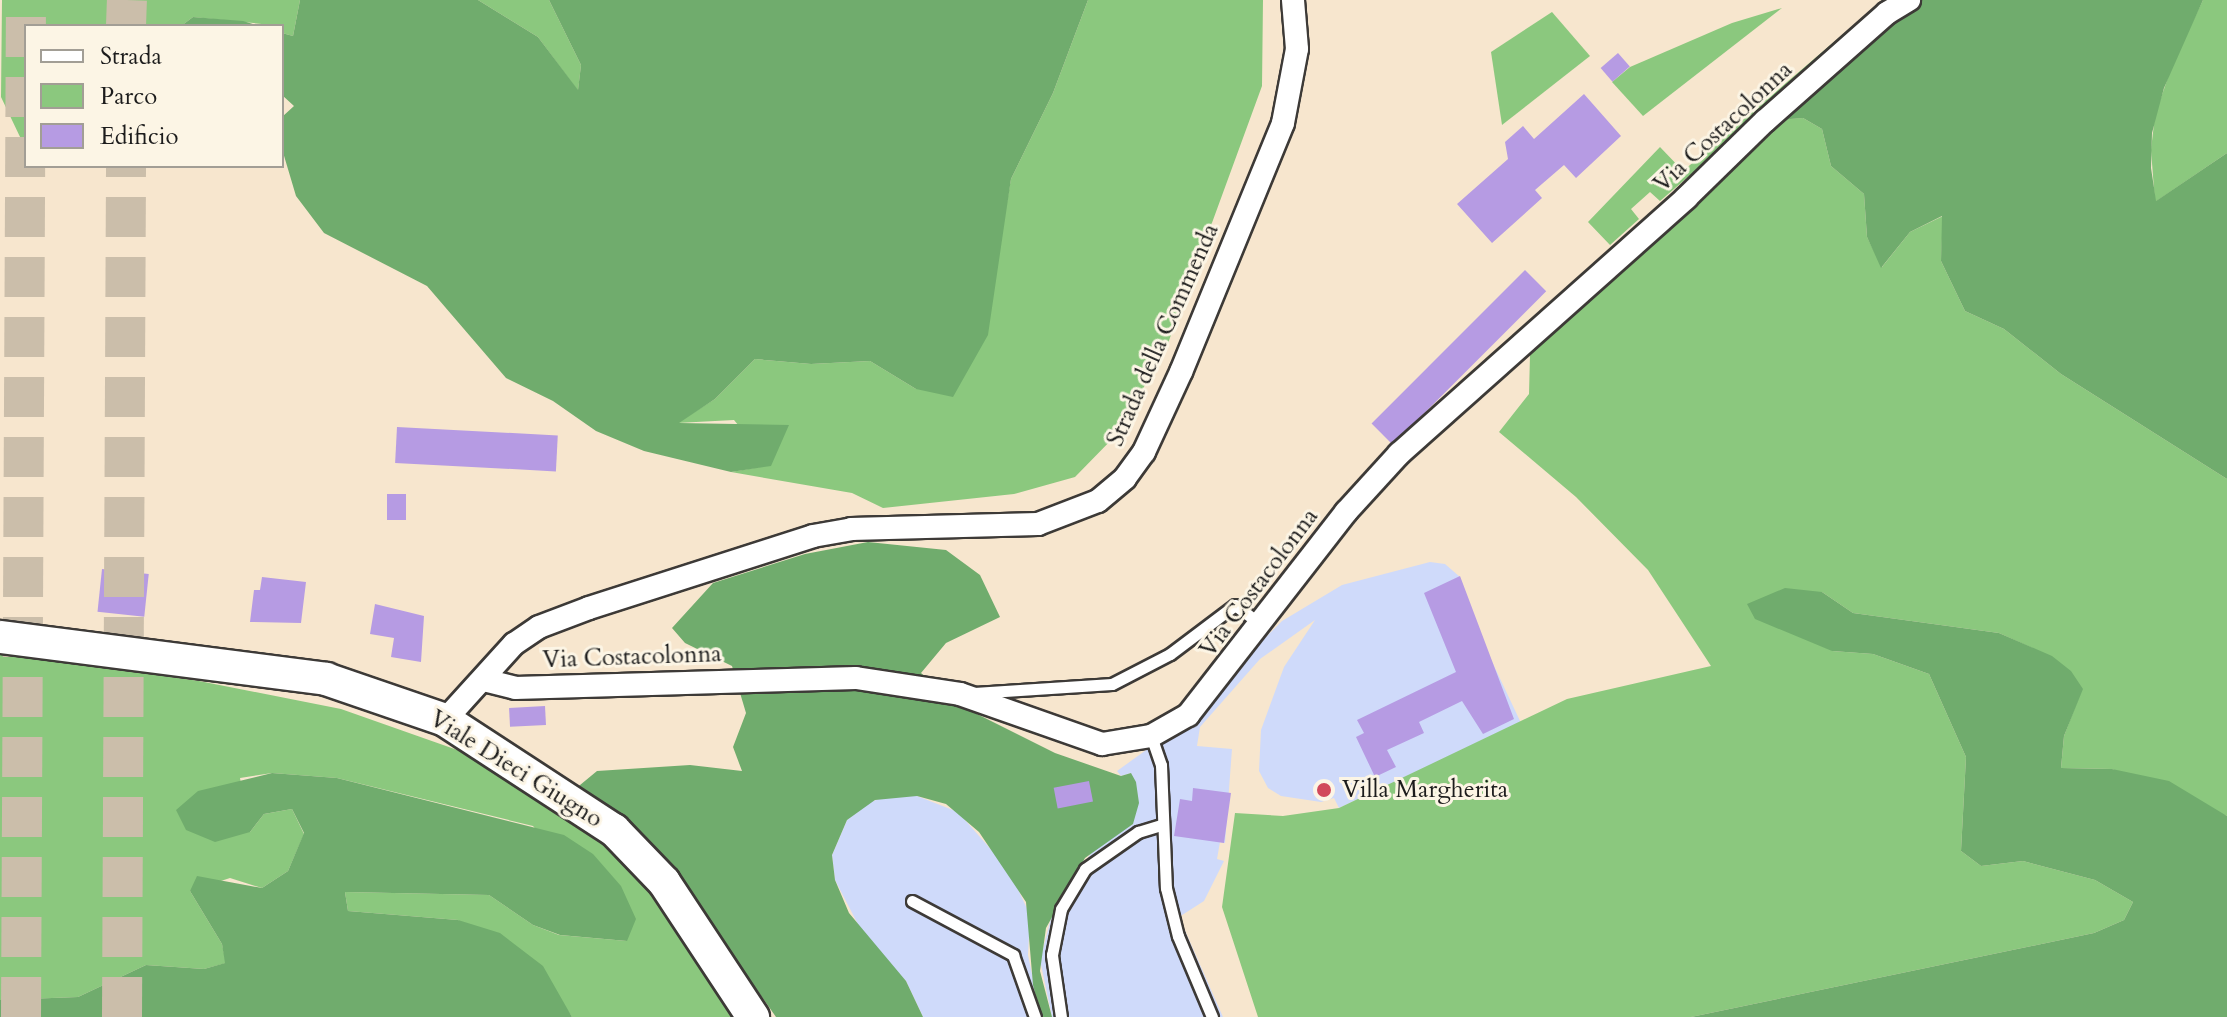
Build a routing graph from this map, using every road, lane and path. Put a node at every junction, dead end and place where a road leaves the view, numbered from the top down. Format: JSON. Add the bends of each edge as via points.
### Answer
{"nodes":[{"id":1,"x":1293,"y":0,"type":"edge"},
{"id":2,"x":1909,"y":0,"type":"edge"},
{"id":3,"x":1263,"y":625,"type":"junction"},
{"id":4,"x":0,"y":637,"type":"edge"},
{"id":5,"x":484,"y":680,"type":"junction"},
{"id":6,"x":960,"y":694,"type":"junction"},
{"id":7,"x":445,"y":720,"type":"junction"},
{"id":8,"x":1151,"y":736,"type":"junction"},
{"id":9,"x":1161,"y":825,"type":"junction"},
{"id":10,"x":912,"y":901,"type":"dead end"},
{"id":11,"x":753,"y":1017,"type":"edge"},
{"id":12,"x":1035,"y":1017,"type":"edge"},
{"id":13,"x":1061,"y":1017,"type":"edge"},
{"id":14,"x":1212,"y":1017,"type":"edge"}],
"edges":[{"from":1,"to":5,"type":"street","name":"Strada della Commenda","via":[[1297,49],[1283,123],[1144,452],[1107,493],[1038,524],[851,529],[813,536],[539,627],[514,644]]},
{"from":2,"to":3,"type":"street","name":"Via Costacolonna","via":[[1887,13],[1765,121],[1399,454],[1346,512]]},
{"from":3,"to":6,"type":"lane","via":[[1235,605],[1170,654],[1112,684]]},
{"from":3,"to":8,"type":"street","name":"Via Costacolonna","via":[[1188,715]]},
{"from":4,"to":7,"type":"main road","name":"Viale Dieci Giugno","via":[[326,679]]},
{"from":5,"to":6,"type":"street","name":"Via Costacolonna","via":[[515,688],[856,678]]},
{"from":5,"to":7,"type":"street","name":"Strada della Commenda"},
{"from":6,"to":8,"type":"street","name":"Via Costacolonna","via":[[1102,744]]},
{"from":7,"to":11,"type":"main road","name":"Viale Dieci Giugno","via":[[614,830],[664,882]]},
{"from":8,"to":9,"type":"lane","via":[[1161,765]]},
{"from":9,"to":13,"type":"lane","via":[[1138,832],[1085,869],[1061,909],[1052,955]]},
{"from":9,"to":14,"type":"lane","via":[[1166,888],[1178,936]]},
{"from":10,"to":12,"type":"lane","via":[[1013,955]]}]}
